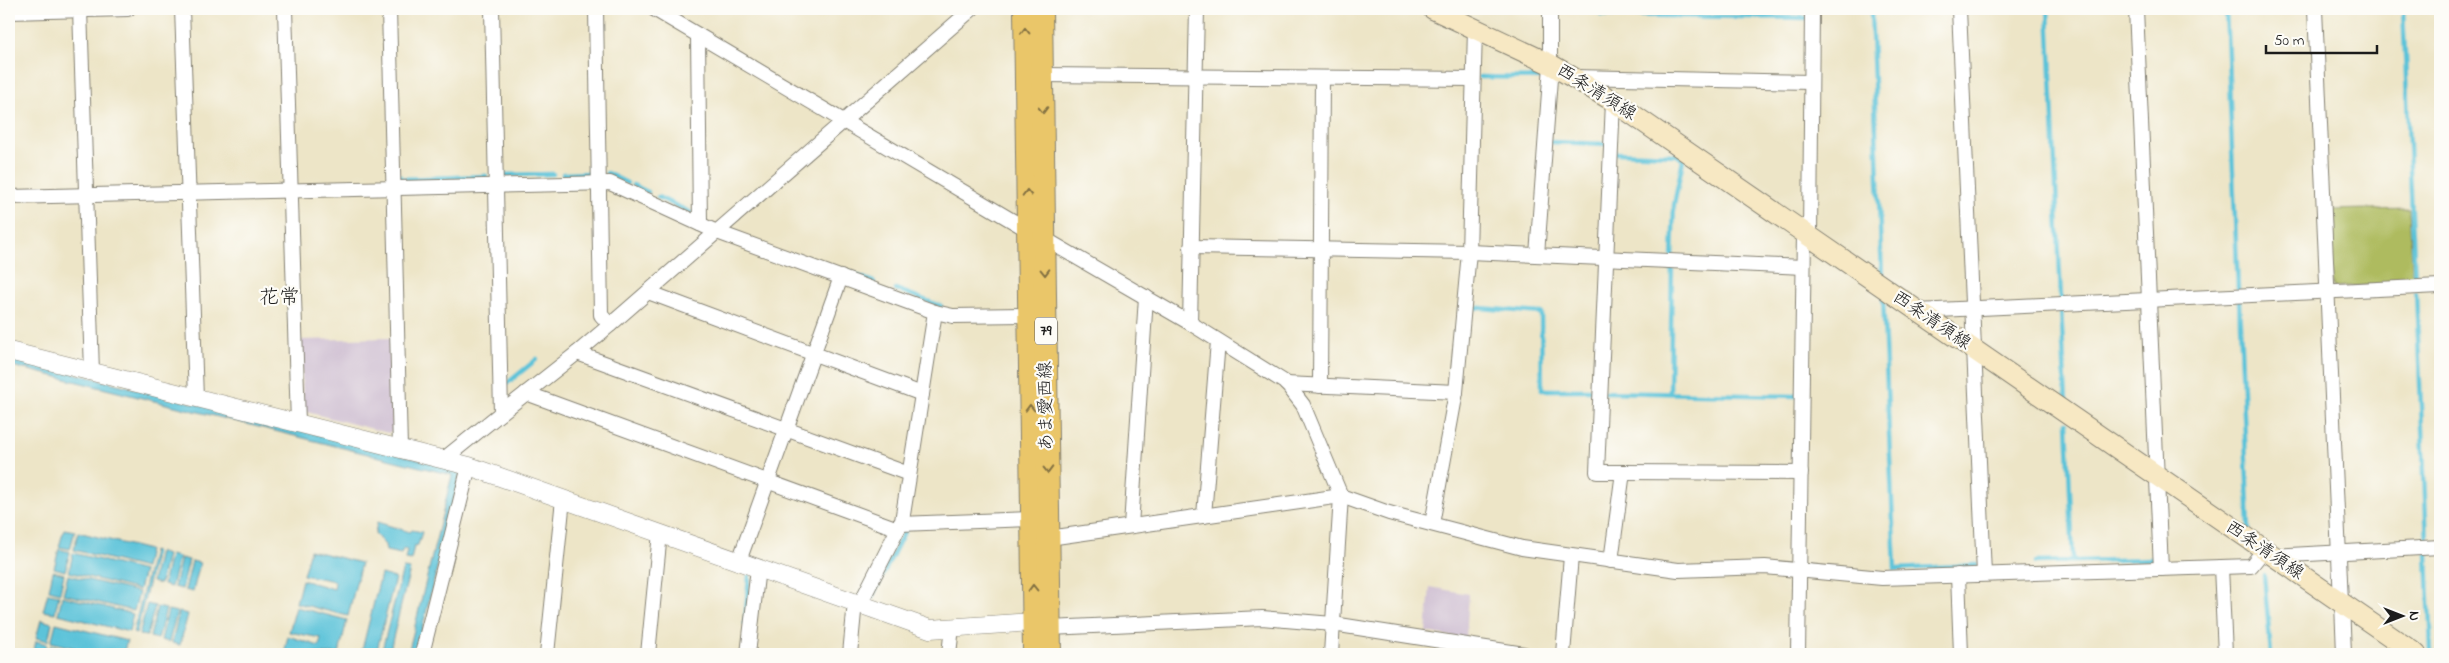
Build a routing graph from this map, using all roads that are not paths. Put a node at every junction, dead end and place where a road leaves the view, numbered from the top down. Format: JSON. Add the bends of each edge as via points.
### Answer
{"nodes":[{"id":1,"x":128,"y":9,"type":"edge"},
{"id":2,"x":182,"y":9,"type":"edge"},
{"id":3,"x":285,"y":9,"type":"edge"},
{"id":4,"x":389,"y":9,"type":"edge"},
{"id":5,"x":492,"y":9,"type":"edge"},
{"id":6,"x":596,"y":9,"type":"edge"},
{"id":7,"x":654,"y":9,"type":"edge"},
{"id":8,"x":972,"y":9,"type":"edge"},
{"id":9,"x":1025,"y":9,"type":"edge"},
{"id":10,"x":1041,"y":9,"type":"edge"},
{"id":11,"x":1197,"y":9,"type":"edge"},
{"id":12,"x":1433,"y":9,"type":"edge"},
{"id":13,"x":1550,"y":9,"type":"edge"},
{"id":14,"x":1812,"y":9,"type":"edge"},
{"id":15,"x":1959,"y":9,"type":"edge"},
{"id":16,"x":2136,"y":9,"type":"edge"},
{"id":17,"x":2315,"y":9,"type":"edge"},
{"id":18,"x":80,"y":10,"type":"edge"},
{"id":19,"x":9,"y":12,"type":"edge"},
{"id":20,"x":1475,"y":29,"type":"junction"},
{"id":21,"x":698,"y":35,"type":"junction"},
{"id":22,"x":1550,"y":64,"type":"junction"},
{"id":23,"x":1042,"y":75,"type":"junction"},
{"id":24,"x":1196,"y":76,"type":"junction"},
{"id":25,"x":1572,"y":77,"type":"junction"},
{"id":26,"x":1322,"y":78,"type":"junction"},
{"id":27,"x":1474,"y":79,"type":"junction"},
{"id":28,"x":1811,"y":82,"type":"junction"},
{"id":29,"x":1613,"y":101,"type":"junction"},
{"id":30,"x":843,"y":122,"type":"junction"},
{"id":31,"x":599,"y":182,"type":"junction"},
{"id":32,"x":496,"y":185,"type":"junction"},
{"id":33,"x":393,"y":187,"type":"junction"},
{"id":34,"x":291,"y":190,"type":"junction"},
{"id":35,"x":188,"y":194,"type":"junction"},
{"id":36,"x":86,"y":196,"type":"junction"},
{"id":37,"x":9,"y":197,"type":"edge"},
{"id":38,"x":700,"y":224,"type":"junction"},
{"id":39,"x":717,"y":232,"type":"junction"},
{"id":40,"x":1037,"y":235,"type":"junction"},
{"id":41,"x":1807,"y":235,"type":"junction"},
{"id":42,"x":1191,"y":247,"type":"junction"},
{"id":43,"x":1320,"y":249,"type":"junction"},
{"id":44,"x":1468,"y":252,"type":"junction"},
{"id":45,"x":1537,"y":255,"type":"junction"},
{"id":46,"x":1607,"y":258,"type":"junction"},
{"id":47,"x":1803,"y":267,"type":"junction"},
{"id":48,"x":841,"y":277,"type":"junction"},
{"id":49,"x":2440,"y":286,"type":"edge"},
{"id":50,"x":648,"y":292,"type":"junction"},
{"id":51,"x":2327,"y":292,"type":"junction"},
{"id":52,"x":1146,"y":297,"type":"junction"},
{"id":53,"x":2149,"y":300,"type":"junction"},
{"id":54,"x":1972,"y":308,"type":"junction"},
{"id":55,"x":1917,"y":311,"type":"junction"},
{"id":56,"x":936,"y":312,"type":"junction"},
{"id":57,"x":1029,"y":315,"type":"junction"},
{"id":58,"x":1190,"y":323,"type":"junction"},
{"id":59,"x":610,"y":324,"type":"junction"},
{"id":60,"x":1218,"y":341,"type":"junction"},
{"id":61,"x":1973,"y":350,"type":"junction"},
{"id":62,"x":9,"y":351,"type":"edge"},
{"id":63,"x":577,"y":353,"type":"junction"},
{"id":64,"x":813,"y":354,"type":"junction"},
{"id":65,"x":92,"y":372,"type":"junction"},
{"id":66,"x":1286,"y":384,"type":"junction"},
{"id":67,"x":1320,"y":386,"type":"junction"},
{"id":68,"x":1456,"y":392,"type":"junction"},
{"id":69,"x":526,"y":393,"type":"junction"},
{"id":70,"x":922,"y":394,"type":"junction"},
{"id":71,"x":196,"y":398,"type":"junction"},
{"id":72,"x":501,"y":413,"type":"junction"},
{"id":73,"x":298,"y":423,"type":"junction"},
{"id":74,"x":786,"y":429,"type":"junction"},
{"id":75,"x":400,"y":448,"type":"junction"},
{"id":76,"x":444,"y":460,"type":"junction"},
{"id":77,"x":469,"y":466,"type":"junction"},
{"id":78,"x":1623,"y":472,"type":"junction"},
{"id":79,"x":909,"y":474,"type":"junction"},
{"id":80,"x":1801,"y":474,"type":"junction"},
{"id":81,"x":2157,"y":477,"type":"junction"},
{"id":82,"x":768,"y":482,"type":"junction"},
{"id":83,"x":1341,"y":496,"type":"junction"},
{"id":84,"x":563,"y":499,"type":"junction"},
{"id":85,"x":1204,"y":516,"type":"junction"},
{"id":86,"x":1032,"y":519,"type":"junction"},
{"id":87,"x":1432,"y":524,"type":"junction"},
{"id":88,"x":1131,"y":526,"type":"junction"},
{"id":89,"x":899,"y":527,"type":"junction"},
{"id":90,"x":660,"y":533,"type":"junction"},
{"id":91,"x":1049,"y":538,"type":"junction"},
{"id":92,"x":2440,"y":547,"type":"edge"},
{"id":93,"x":2338,"y":552,"type":"junction"},
{"id":94,"x":2268,"y":553,"type":"junction"},
{"id":95,"x":1571,"y":556,"type":"junction"},
{"id":96,"x":739,"y":561,"type":"junction"},
{"id":97,"x":1610,"y":561,"type":"junction"},
{"id":98,"x":2221,"y":567,"type":"junction"},
{"id":99,"x":758,"y":568,"type":"junction"},
{"id":100,"x":2161,"y":569,"type":"junction"},
{"id":101,"x":1800,"y":570,"type":"junction"},
{"id":102,"x":1984,"y":574,"type":"junction"},
{"id":103,"x":1958,"y":575,"type":"junction"},
{"id":104,"x":858,"y":603,"type":"junction"},
{"id":105,"x":2341,"y":603,"type":"junction"},
{"id":106,"x":1333,"y":624,"type":"junction"},
{"id":107,"x":1041,"y":625,"type":"junction"},
{"id":108,"x":952,"y":627,"type":"junction"},
{"id":109,"x":422,"y":654,"type":"edge"},
{"id":110,"x":547,"y":654,"type":"edge"},
{"id":111,"x":648,"y":654,"type":"edge"},
{"id":112,"x":748,"y":654,"type":"edge"},
{"id":113,"x":850,"y":654,"type":"edge"},
{"id":114,"x":949,"y":654,"type":"edge"},
{"id":115,"x":1034,"y":654,"type":"edge"},
{"id":116,"x":1050,"y":654,"type":"edge"},
{"id":117,"x":1331,"y":654,"type":"edge"},
{"id":118,"x":1524,"y":654,"type":"edge"},
{"id":119,"x":1563,"y":654,"type":"edge"},
{"id":120,"x":1798,"y":654,"type":"edge"},
{"id":121,"x":1961,"y":654,"type":"edge"},
{"id":122,"x":2225,"y":654,"type":"edge"},
{"id":123,"x":2344,"y":654,"type":"edge"},
{"id":124,"x":2416,"y":654,"type":"edge"}],
"edges":[{"from":1,"to":18,"type":"street"},
{"from":2,"to":35,"type":"street"},
{"from":3,"to":34,"type":"street"},
{"from":4,"to":33,"type":"street"},
{"from":5,"to":32,"type":"street"},
{"from":6,"to":31,"type":"street"},
{"from":7,"to":21,"type":"street"},
{"from":8,"to":30,"type":"street"},
{"from":40,"to":9,"type":"main road","name":"あま愛西線","number":"79","one_way":true},
{"from":10,"to":23,"type":"main road","name":"あま愛西線","number":"79"},
{"from":11,"to":24,"type":"street"},
{"from":12,"to":20,"type":"main road","name":"西条清須線"},
{"from":13,"to":22,"type":"street"},
{"from":14,"to":28,"type":"street"},
{"from":15,"to":54,"type":"street"},
{"from":16,"to":53,"type":"street"},
{"from":17,"to":51,"type":"street"},
{"from":18,"to":19,"type":"street"},
{"from":18,"to":36,"type":"street"},
{"from":20,"to":22,"type":"main road","name":"西条清須線"},
{"from":20,"to":27,"type":"street"},
{"from":21,"to":30,"type":"street"},
{"from":21,"to":38,"type":"street"},
{"from":22,"to":25,"type":"main road","name":"西条清須線"},
{"from":22,"to":45,"type":"street"},
{"from":23,"to":24,"type":"street"},
{"from":23,"to":40,"type":"main road","name":"あま愛西線","number":"79","one_way":true},
{"from":24,"to":26,"type":"street"},
{"from":24,"to":42,"type":"street"},
{"from":25,"to":28,"type":"street"},
{"from":25,"to":29,"type":"main road","name":"西条清須線"},
{"from":26,"to":27,"type":"street"},
{"from":26,"to":43,"type":"street"},
{"from":27,"to":44,"type":"street"},
{"from":28,"to":41,"type":"street"},
{"from":29,"to":41,"type":"main road","name":"西条清須線"},
{"from":29,"to":46,"type":"street"},
{"from":30,"to":39,"type":"street"},
{"from":30,"to":40,"type":"street"},
{"from":31,"to":32,"type":"street"},
{"from":31,"to":38,"type":"street","via":[[610,183]]},
{"from":31,"to":59,"type":"street","via":[[601,315]]},
{"from":32,"to":33,"type":"street"},
{"from":32,"to":72,"type":"street"},
{"from":33,"to":34,"type":"street"},
{"from":33,"to":75,"type":"street"},
{"from":34,"to":35,"type":"street"},
{"from":34,"to":73,"type":"street"},
{"from":35,"to":36,"type":"street"},
{"from":35,"to":71,"type":"street"},
{"from":36,"to":37,"type":"street"},
{"from":36,"to":65,"type":"street"},
{"from":38,"to":39,"type":"street"},
{"from":39,"to":48,"type":"street"},
{"from":39,"to":50,"type":"street"},
{"from":40,"to":52,"type":"street"},
{"from":40,"to":57,"type":"main road","name":"あま愛西線","number":"79"},
{"from":40,"to":91,"type":"main road","name":"あま愛西線","number":"79","one_way":true},
{"from":41,"to":47,"type":"street"},
{"from":41,"to":55,"type":"main road","name":"西条清須線"},
{"from":42,"to":43,"type":"street"},
{"from":42,"to":58,"type":"street"},
{"from":43,"to":44,"type":"street"},
{"from":43,"to":67,"type":"street"},
{"from":44,"to":45,"type":"street"},
{"from":44,"to":68,"type":"street"},
{"from":45,"to":46,"type":"street"},
{"from":46,"to":47,"type":"street"},
{"from":46,"to":78,"type":"street","via":[[1597,472]]},
{"from":47,"to":80,"type":"street"},
{"from":48,"to":56,"type":"street"},
{"from":48,"to":64,"type":"street"},
{"from":49,"to":51,"type":"street"},
{"from":50,"to":59,"type":"street"},
{"from":50,"to":64,"type":"street"},
{"from":51,"to":53,"type":"street"},
{"from":51,"to":93,"type":"street"},
{"from":52,"to":58,"type":"street"},
{"from":52,"to":88,"type":"street"},
{"from":53,"to":54,"type":"street"},
{"from":53,"to":81,"type":"street"},
{"from":54,"to":55,"type":"street"},
{"from":54,"to":61,"type":"street"},
{"from":55,"to":61,"type":"main road","name":"西条清須線"},
{"from":56,"to":57,"type":"street","via":[[953,316]]},
{"from":56,"to":70,"type":"street"},
{"from":86,"to":57,"type":"main road","name":"あま愛西線","number":"79","one_way":true},
{"from":58,"to":60,"type":"street"},
{"from":59,"to":63,"type":"street"},
{"from":60,"to":66,"type":"street"},
{"from":60,"to":85,"type":"street"},
{"from":61,"to":81,"type":"main road","name":"西条清須線"},
{"from":61,"to":102,"type":"street"},
{"from":62,"to":65,"type":"street"},
{"from":63,"to":69,"type":"street"},
{"from":63,"to":74,"type":"street"},
{"from":64,"to":70,"type":"street"},
{"from":64,"to":74,"type":"street"},
{"from":65,"to":71,"type":"street"},
{"from":66,"to":67,"type":"street"},
{"from":66,"to":83,"type":"street","via":[[1303,405]]},
{"from":67,"to":68,"type":"street"},
{"from":68,"to":87,"type":"street"},
{"from":69,"to":72,"type":"street"},
{"from":69,"to":82,"type":"street"},
{"from":70,"to":79,"type":"street"},
{"from":71,"to":73,"type":"street"},
{"from":72,"to":76,"type":"street"},
{"from":73,"to":75,"type":"street"},
{"from":74,"to":79,"type":"street"},
{"from":74,"to":82,"type":"street"},
{"from":75,"to":76,"type":"street"},
{"from":76,"to":77,"type":"street"},
{"from":77,"to":84,"type":"street"},
{"from":77,"to":109,"type":"street"},
{"from":78,"to":80,"type":"street"},
{"from":78,"to":97,"type":"street"},
{"from":79,"to":89,"type":"street"},
{"from":80,"to":101,"type":"street"},
{"from":81,"to":94,"type":"main road","name":"西条清須線"},
{"from":81,"to":100,"type":"street"},
{"from":82,"to":89,"type":"street"},
{"from":82,"to":96,"type":"street"},
{"from":83,"to":85,"type":"street"},
{"from":83,"to":87,"type":"street"},
{"from":83,"to":106,"type":"street"},
{"from":84,"to":90,"type":"street"},
{"from":84,"to":110,"type":"street"},
{"from":85,"to":88,"type":"street"},
{"from":86,"to":89,"type":"street"},
{"from":107,"to":86,"type":"main road","name":"あま愛西線","number":"79","one_way":true},
{"from":87,"to":95,"type":"street","via":[[1522,548]]},
{"from":88,"to":91,"type":"street"},
{"from":89,"to":104,"type":"street"},
{"from":90,"to":96,"type":"street"},
{"from":90,"to":111,"type":"street"},
{"from":91,"to":107,"type":"main road","name":"あま愛西線","number":"79"},
{"from":92,"to":93,"type":"street"},
{"from":93,"to":94,"type":"street"},
{"from":93,"to":105,"type":"street"},
{"from":94,"to":98,"type":"street","via":[[2251,566]]},
{"from":94,"to":105,"type":"main road","name":"西条清須線"},
{"from":95,"to":97,"type":"street"},
{"from":95,"to":119,"type":"street"},
{"from":96,"to":99,"type":"street"},
{"from":97,"to":101,"type":"street","via":[[1678,570],[1766,567]]},
{"from":98,"to":100,"type":"street"},
{"from":98,"to":122,"type":"street"},
{"from":99,"to":104,"type":"street"},
{"from":99,"to":112,"type":"street"},
{"from":100,"to":102,"type":"street"},
{"from":101,"to":103,"type":"street","via":[[1882,578]]},
{"from":101,"to":120,"type":"street"},
{"from":102,"to":103,"type":"street"},
{"from":103,"to":121,"type":"street"},
{"from":104,"to":108,"type":"street","via":[[930,629]]},
{"from":104,"to":113,"type":"street"},
{"from":105,"to":123,"type":"street"},
{"from":105,"to":124,"type":"main road","name":"西条清須線"},
{"from":106,"to":107,"type":"street","via":[[1262,618]]},
{"from":106,"to":117,"type":"street"},
{"from":106,"to":118,"type":"street"},
{"from":107,"to":108,"type":"street"},
{"from":107,"to":115,"type":"main road","name":"あま愛西線","number":"79"},
{"from":107,"to":116,"type":"main road","name":"あま愛西線","number":"79"},
{"from":108,"to":114,"type":"street"}]}
